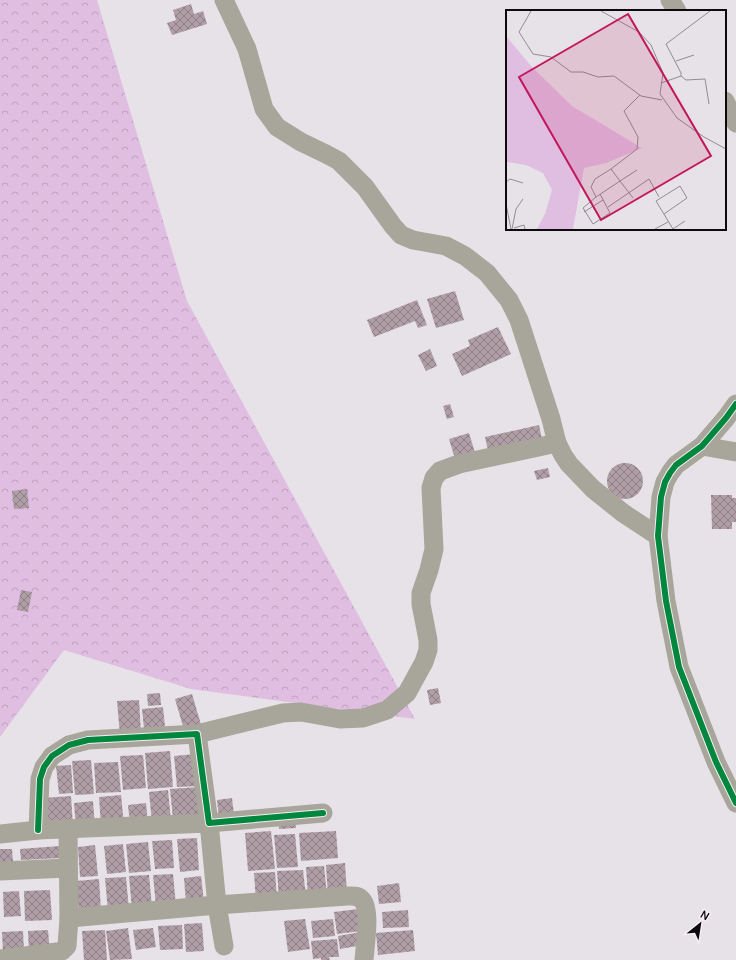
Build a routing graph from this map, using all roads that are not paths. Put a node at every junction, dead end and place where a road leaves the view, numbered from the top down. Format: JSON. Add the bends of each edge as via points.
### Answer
{"nodes":[{"id":1,"x":224,"y":0,"type":"edge"},
{"id":2,"x":670,"y":0,"type":"edge"},
{"id":3,"x":676,"y":10,"type":"edge"},
{"id":4,"x":726,"y":103,"type":"edge"},
{"id":5,"x":736,"y":123,"type":"edge"},
{"id":6,"x":736,"y":404,"type":"edge"},
{"id":7,"x":557,"y":443,"type":"junction"},
{"id":8,"x":702,"y":446,"type":"junction"},
{"id":9,"x":736,"y":452,"type":"edge"},
{"id":10,"x":658,"y":536,"type":"junction"},
{"id":11,"x":196,"y":734,"type":"junction"},
{"id":12,"x":736,"y":803,"type":"edge"},
{"id":13,"x":324,"y":813,"type":"dead end"},
{"id":14,"x":209,"y":823,"type":"junction"},
{"id":15,"x":68,"y":829,"type":"junction"},
{"id":16,"x":38,"y":830,"type":"junction"},
{"id":17,"x":0,"y":834,"type":"edge"},
{"id":18,"x":68,"y":868,"type":"junction"},
{"id":19,"x":0,"y":872,"type":"edge"},
{"id":20,"x":218,"y":905,"type":"junction"},
{"id":21,"x":69,"y":918,"type":"junction"},
{"id":22,"x":224,"y":946,"type":"dead end"},
{"id":23,"x":0,"y":959,"type":"edge"},
{"id":24,"x":364,"y":960,"type":"edge"}],
"edges":[{"from":1,"to":7,"type":"street","via":[[247,49],[264,109],[277,126],[301,142],[339,161],[365,187],[401,235],[413,240],[446,246],[465,256],[487,273],[509,300],[519,320]]},
{"from":2,"to":3,"type":"street"},
{"from":4,"to":5,"type":"street"},
{"from":6,"to":8,"type":"street"},
{"from":7,"to":10,"type":"street","via":[[569,464],[593,489]]},
{"from":7,"to":11,"type":"street","via":[[459,464],[440,471],[434,478],[431,488],[434,549],[421,593],[428,650],[407,693],[387,710],[363,718],[340,719],[301,712],[283,713]]},
{"from":8,"to":9,"type":"street"},
{"from":8,"to":10,"type":"street","via":[[676,466],[665,482],[661,497]]},
{"from":10,"to":12,"type":"street","via":[[666,601],[679,667],[716,762]]},
{"from":11,"to":14,"type":"street"},
{"from":11,"to":16,"type":"street","via":[[88,740],[69,745],[52,756],[44,767],[40,779]]},
{"from":13,"to":14,"type":"street"},
{"from":14,"to":15,"type":"street"},
{"from":14,"to":20,"type":"street"},
{"from":15,"to":16,"type":"street"},
{"from":15,"to":18,"type":"street"},
{"from":16,"to":17,"type":"street"},
{"from":18,"to":19,"type":"street"},
{"from":18,"to":21,"type":"street"},
{"from":20,"to":21,"type":"street"},
{"from":20,"to":22,"type":"street"},
{"from":20,"to":24,"type":"street","via":[[358,896],[363,900],[367,910]]},
{"from":21,"to":23,"type":"street","via":[[66,946],[62,950]]}]}
